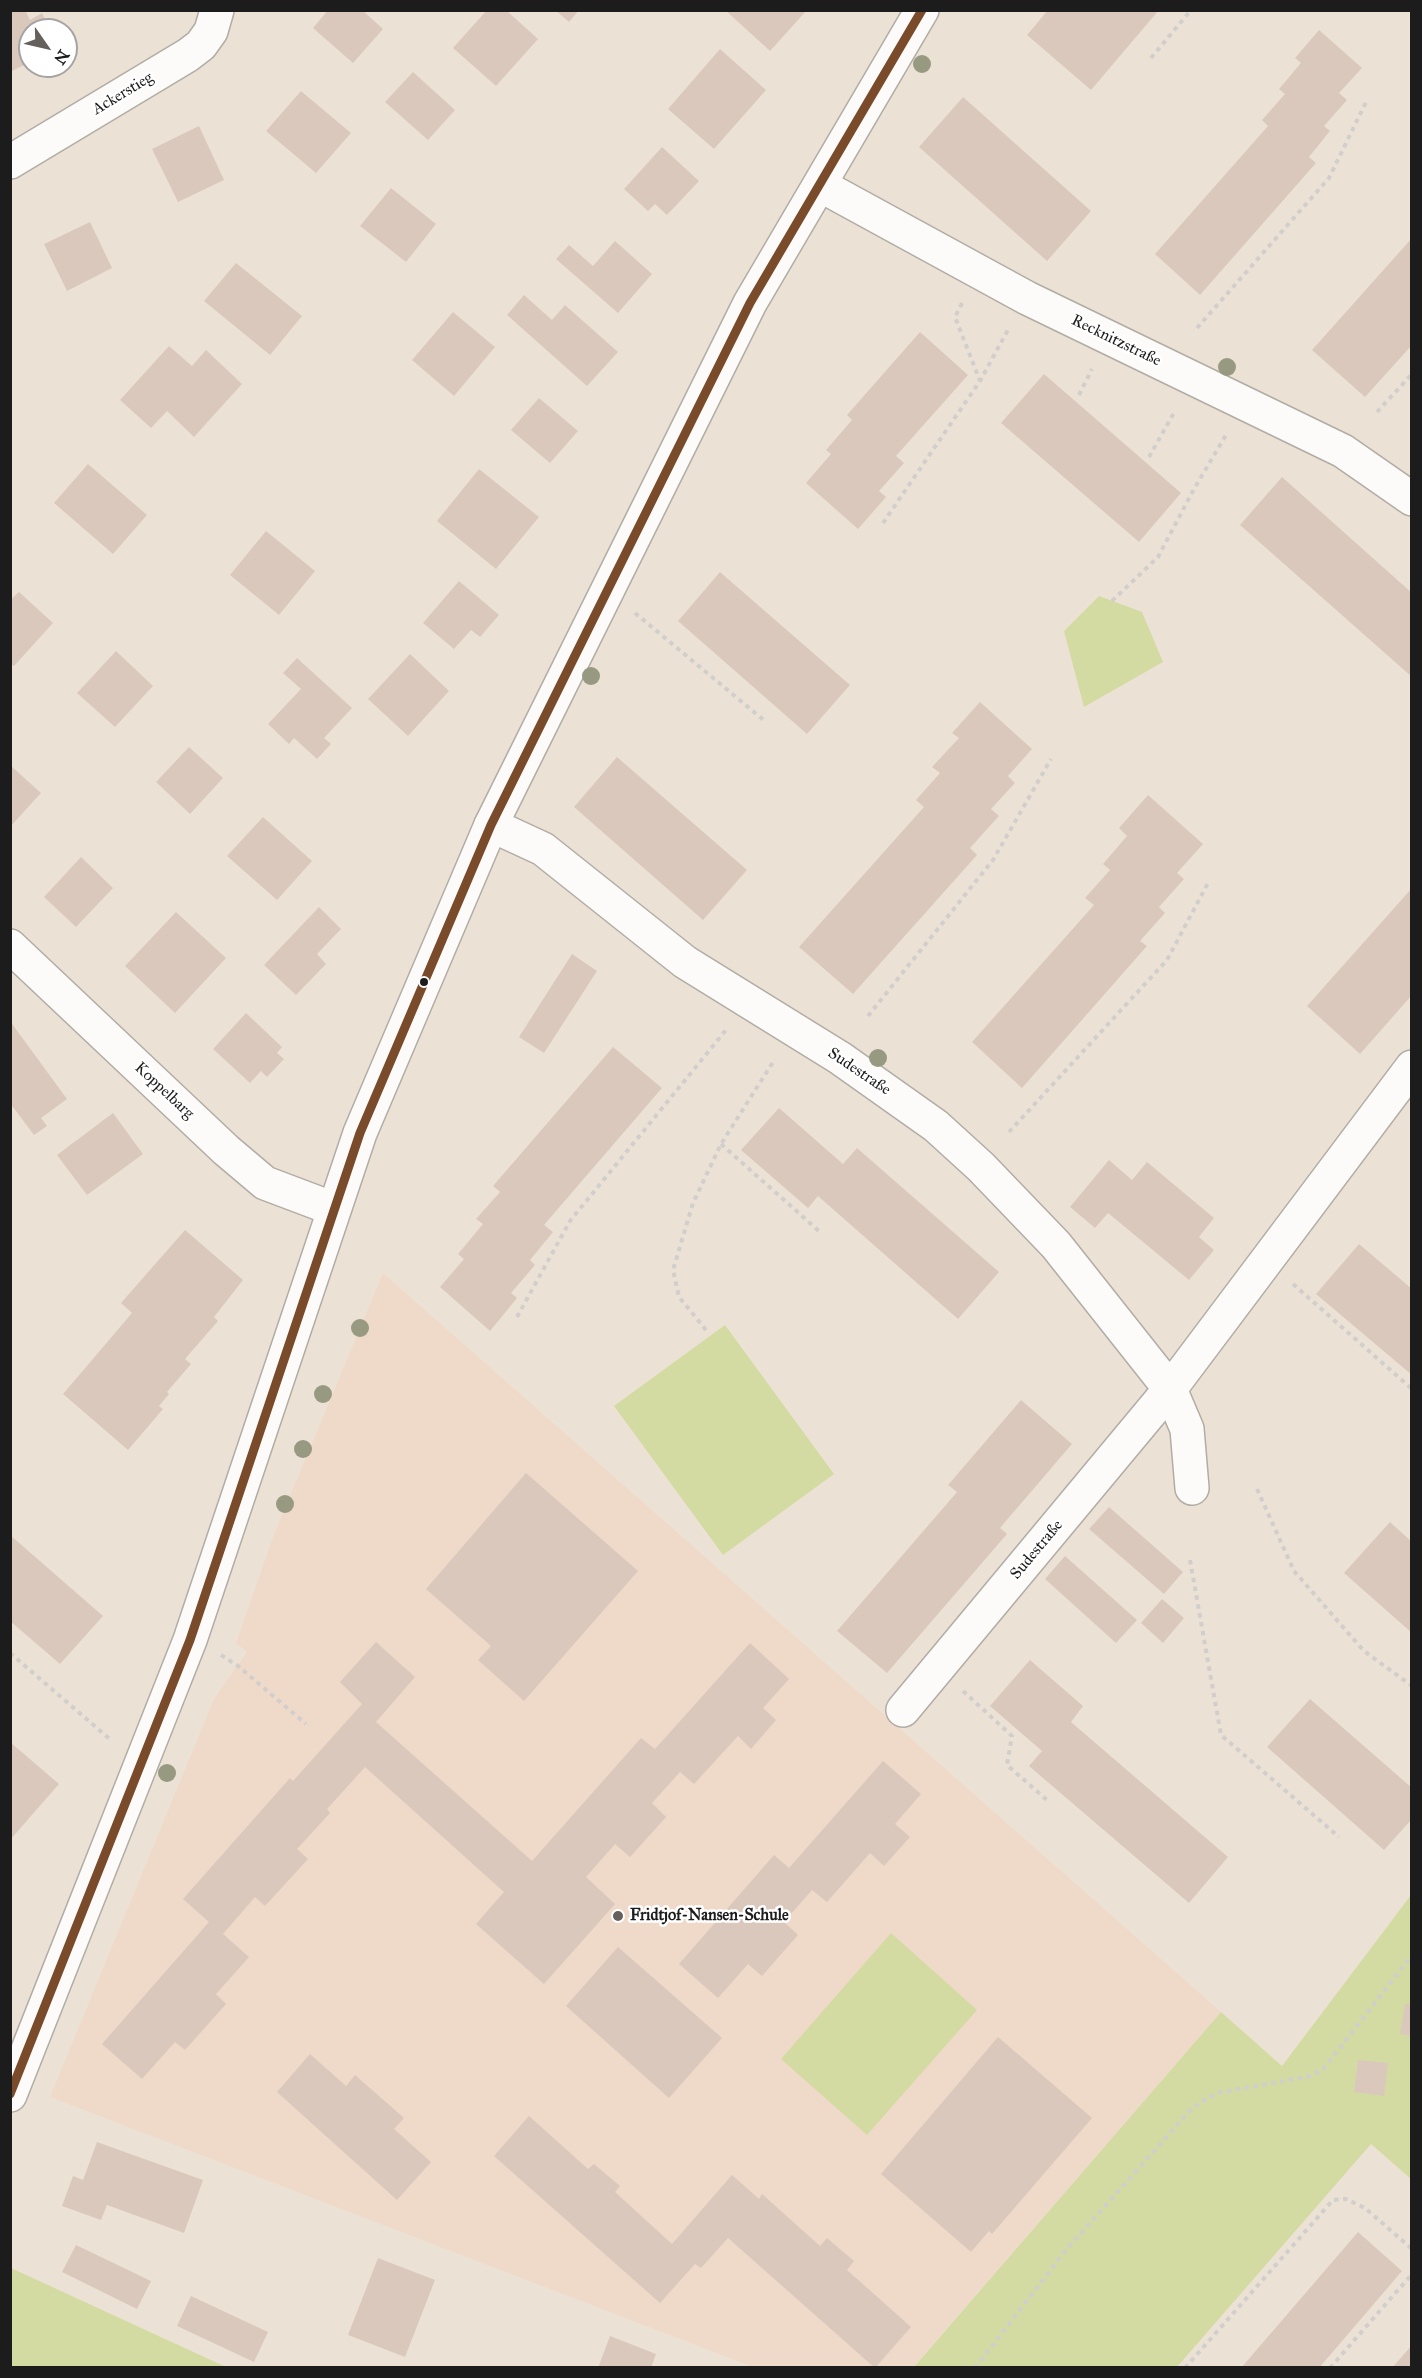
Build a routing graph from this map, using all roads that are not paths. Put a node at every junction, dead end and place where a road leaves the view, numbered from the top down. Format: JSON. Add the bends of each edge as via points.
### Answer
{"nodes":[{"id":1,"x":217,"y":10,"type":"edge"},
{"id":2,"x":922,"y":10,"type":"edge"},
{"id":3,"x":10,"y":162,"type":"edge"},
{"id":4,"x":820,"y":185,"type":"junction"},
{"id":5,"x":1412,"y":499,"type":"edge"},
{"id":6,"x":491,"y":825,"type":"junction"},
{"id":7,"x":10,"y":946,"type":"edge"},
{"id":8,"x":1412,"y":1067,"type":"edge"},
{"id":9,"x":334,"y":1209,"type":"junction"},
{"id":10,"x":1170,"y":1389,"type":"junction"},
{"id":11,"x":1192,"y":1488,"type":"dead end"},
{"id":12,"x":903,"y":1710,"type":"dead end"},
{"id":13,"x":10,"y":2095,"type":"edge"}],
"edges":[{"from":1,"to":3,"type":"street","name":"Ackerstieg","via":[[211,31],[188,55]]},
{"from":2,"to":4,"type":"street"},
{"from":4,"to":5,"type":"street","name":"Recknitzstraße","via":[[1027,298],[1343,451]]},
{"from":4,"to":6,"type":"street","via":[[750,303]]},
{"from":6,"to":9,"type":"street","via":[[391,1057]]},
{"from":6,"to":10,"type":"street","name":"Sudestraße","via":[[543,849],[685,962],[840,1058],[936,1126],[1056,1245]]},
{"from":7,"to":9,"type":"street","name":"Koppelbarg","via":[[265,1183]]},
{"from":8,"to":10,"type":"street","name":"Sudestraße"},
{"from":9,"to":13,"type":"street","via":[[189,1640]]},
{"from":10,"to":11,"type":"street","name":"Sudestraße","via":[[1187,1429]]},
{"from":10,"to":12,"type":"street","name":"Sudestraße"}]}
